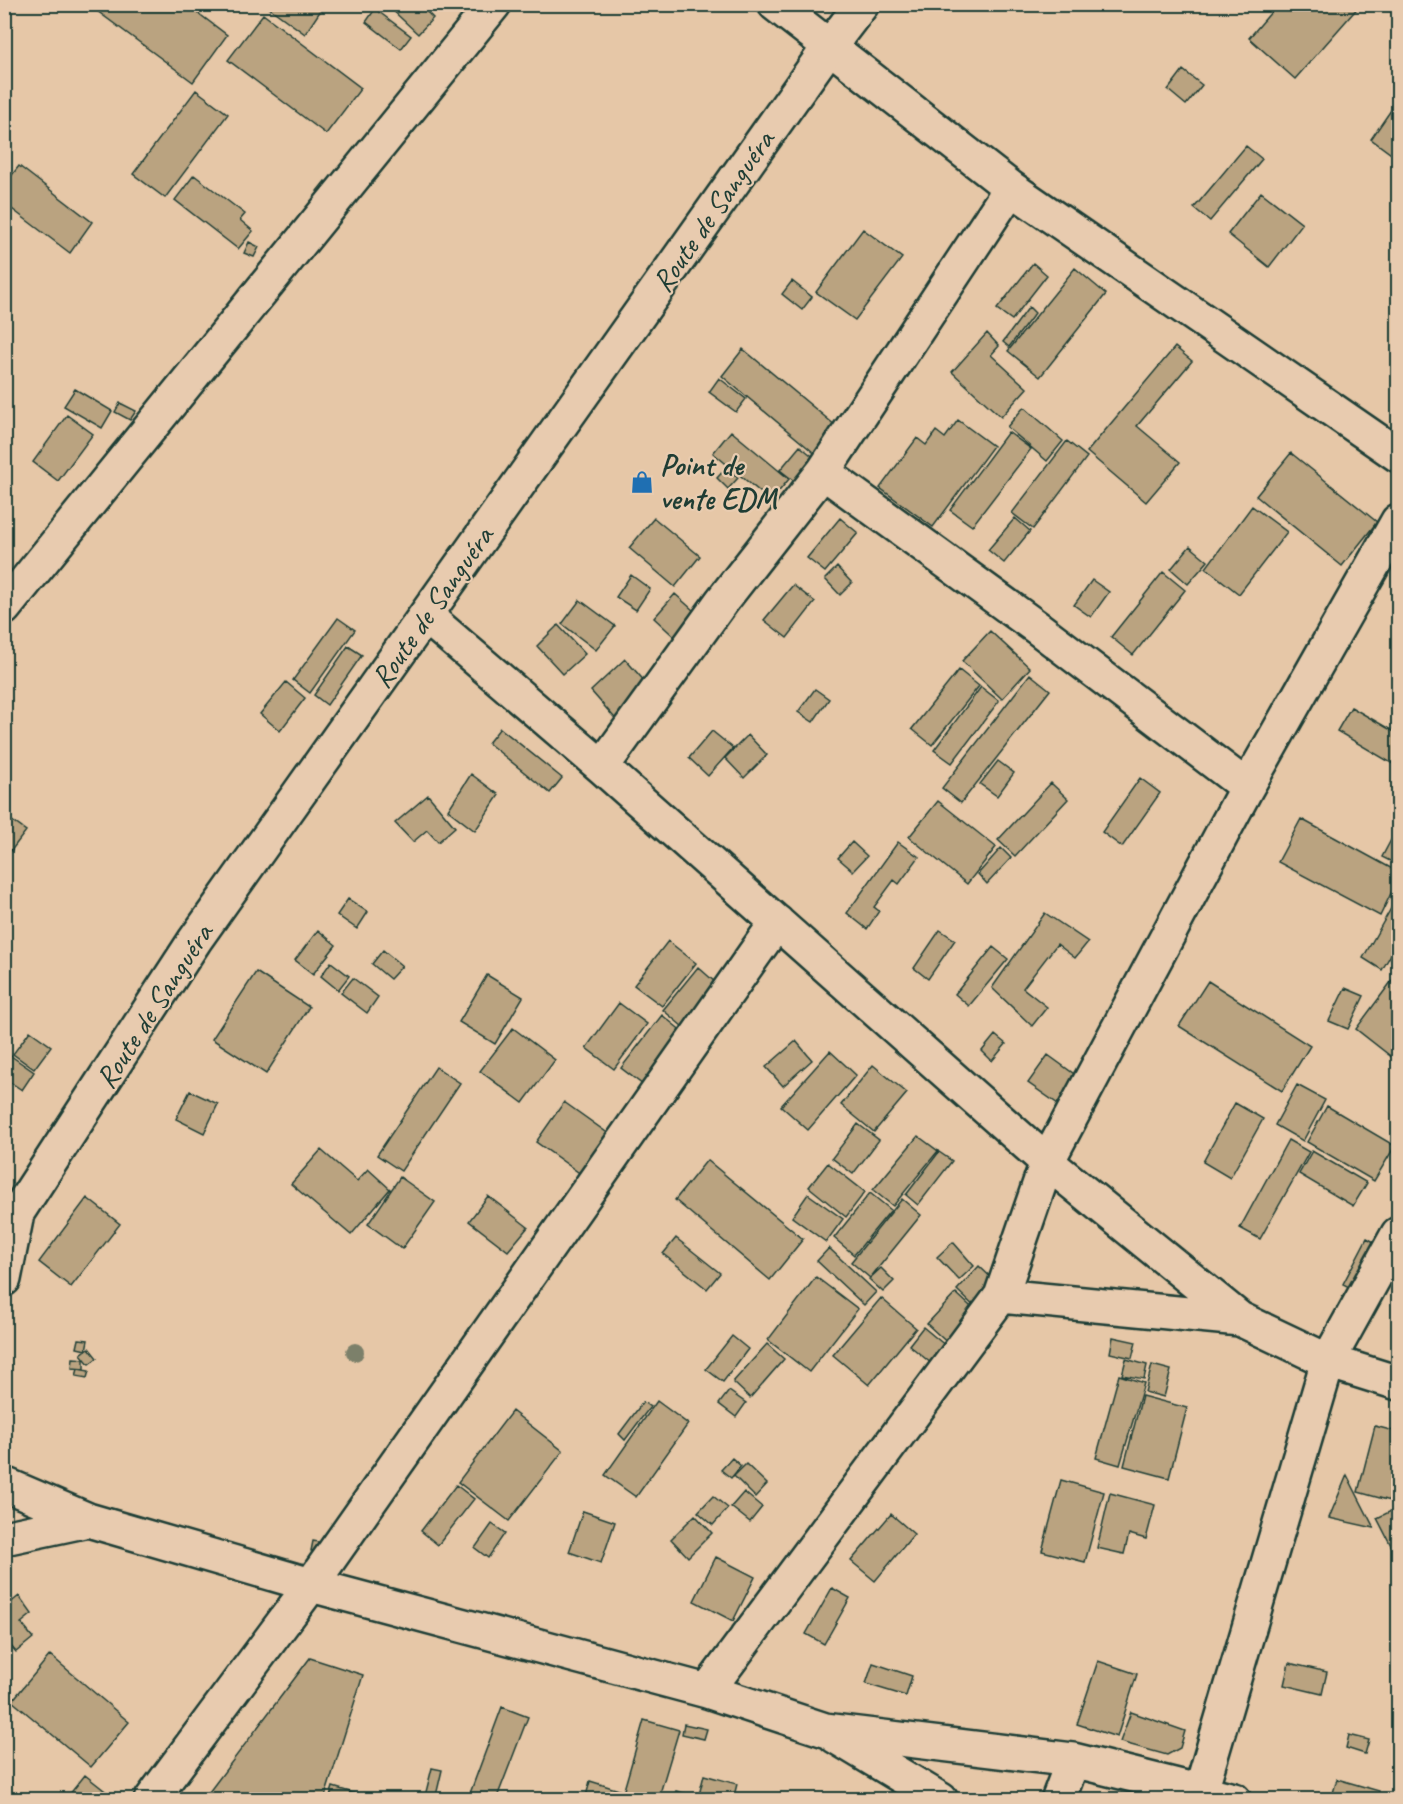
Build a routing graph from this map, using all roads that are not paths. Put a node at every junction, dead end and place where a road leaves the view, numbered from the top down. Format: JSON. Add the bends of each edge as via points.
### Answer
{"nodes":[{"id":1,"x":494,"y":4,"type":"edge"},
{"id":2,"x":775,"y":4,"type":"edge"},
{"id":3,"x":862,"y":4,"type":"edge"},
{"id":4,"x":829,"y":47,"type":"junction"},
{"id":5,"x":1011,"y":188,"type":"junction"},
{"id":6,"x":1398,"y":455,"type":"edge"},
{"id":7,"x":823,"y":472,"type":"junction"},
{"id":8,"x":1398,"y":522,"type":"edge"},
{"id":9,"x":4,"y":608,"type":"edge"},
{"id":10,"x":426,"y":616,"type":"junction"},
{"id":11,"x":602,"y":767,"type":"junction"},
{"id":12,"x":1247,"y":787,"type":"junction"},
{"id":13,"x":777,"y":922,"type":"junction"},
{"id":14,"x":1047,"y":1162,"type":"junction"},
{"id":15,"x":10,"y":1226,"type":"edge"},
{"id":16,"x":1398,"y":1234,"type":"edge"},
{"id":17,"x":4,"y":1279,"type":"edge"},
{"id":18,"x":1001,"y":1296,"type":"junction"},
{"id":19,"x":1239,"y":1319,"type":"junction"},
{"id":20,"x":1328,"y":1361,"type":"junction"},
{"id":21,"x":1398,"y":1383,"type":"edge"},
{"id":22,"x":4,"y":1484,"type":"edge"},
{"id":23,"x":88,"y":1520,"type":"junction"},
{"id":24,"x":4,"y":1538,"type":"edge"},
{"id":25,"x":311,"y":1585,"type":"junction"},
{"id":26,"x":707,"y":1691,"type":"junction"},
{"id":27,"x":825,"y":1730,"type":"junction"},
{"id":28,"x":1073,"y":1760,"type":"junction"},
{"id":29,"x":1201,"y":1790,"type":"junction"},
{"id":30,"x":151,"y":1800,"type":"edge"},
{"id":31,"x":941,"y":1800,"type":"edge"},
{"id":32,"x":1058,"y":1800,"type":"edge"},
{"id":33,"x":1234,"y":1800,"type":"edge"}],
"edges":[{"from":1,"to":9,"type":"street"},
{"from":2,"to":4,"type":"street"},
{"from":3,"to":4,"type":"street","name":"Route de Sanguéra"},
{"from":4,"to":5,"type":"street"},
{"from":4,"to":10,"type":"street","name":"Route de Sanguéra"},
{"from":5,"to":6,"type":"street"},
{"from":5,"to":7,"type":"street"},
{"from":7,"to":11,"type":"street","via":[[722,601]]},
{"from":7,"to":12,"type":"street","via":[[1040,629]]},
{"from":8,"to":12,"type":"street"},
{"from":10,"to":11,"type":"street"},
{"from":10,"to":15,"type":"street","name":"Route de Sanguéra","via":[[195,940]]},
{"from":11,"to":13,"type":"street"},
{"from":12,"to":14,"type":"street"},
{"from":13,"to":14,"type":"street"},
{"from":13,"to":25,"type":"street"},
{"from":14,"to":18,"type":"street"},
{"from":14,"to":19,"type":"street"},
{"from":15,"to":17,"type":"street","name":"Route de Sanguéra"},
{"from":16,"to":20,"type":"street"},
{"from":18,"to":19,"type":"street"},
{"from":18,"to":26,"type":"street"},
{"from":19,"to":20,"type":"street"},
{"from":20,"to":21,"type":"street"},
{"from":20,"to":29,"type":"street"},
{"from":22,"to":23,"type":"street"},
{"from":23,"to":24,"type":"street"},
{"from":23,"to":25,"type":"street"},
{"from":25,"to":26,"type":"street"},
{"from":25,"to":30,"type":"street"},
{"from":26,"to":27,"type":"street"},
{"from":27,"to":28,"type":"street"},
{"from":27,"to":31,"type":"street"},
{"from":28,"to":29,"type":"street"},
{"from":28,"to":32,"type":"street"},
{"from":29,"to":33,"type":"street"}]}
